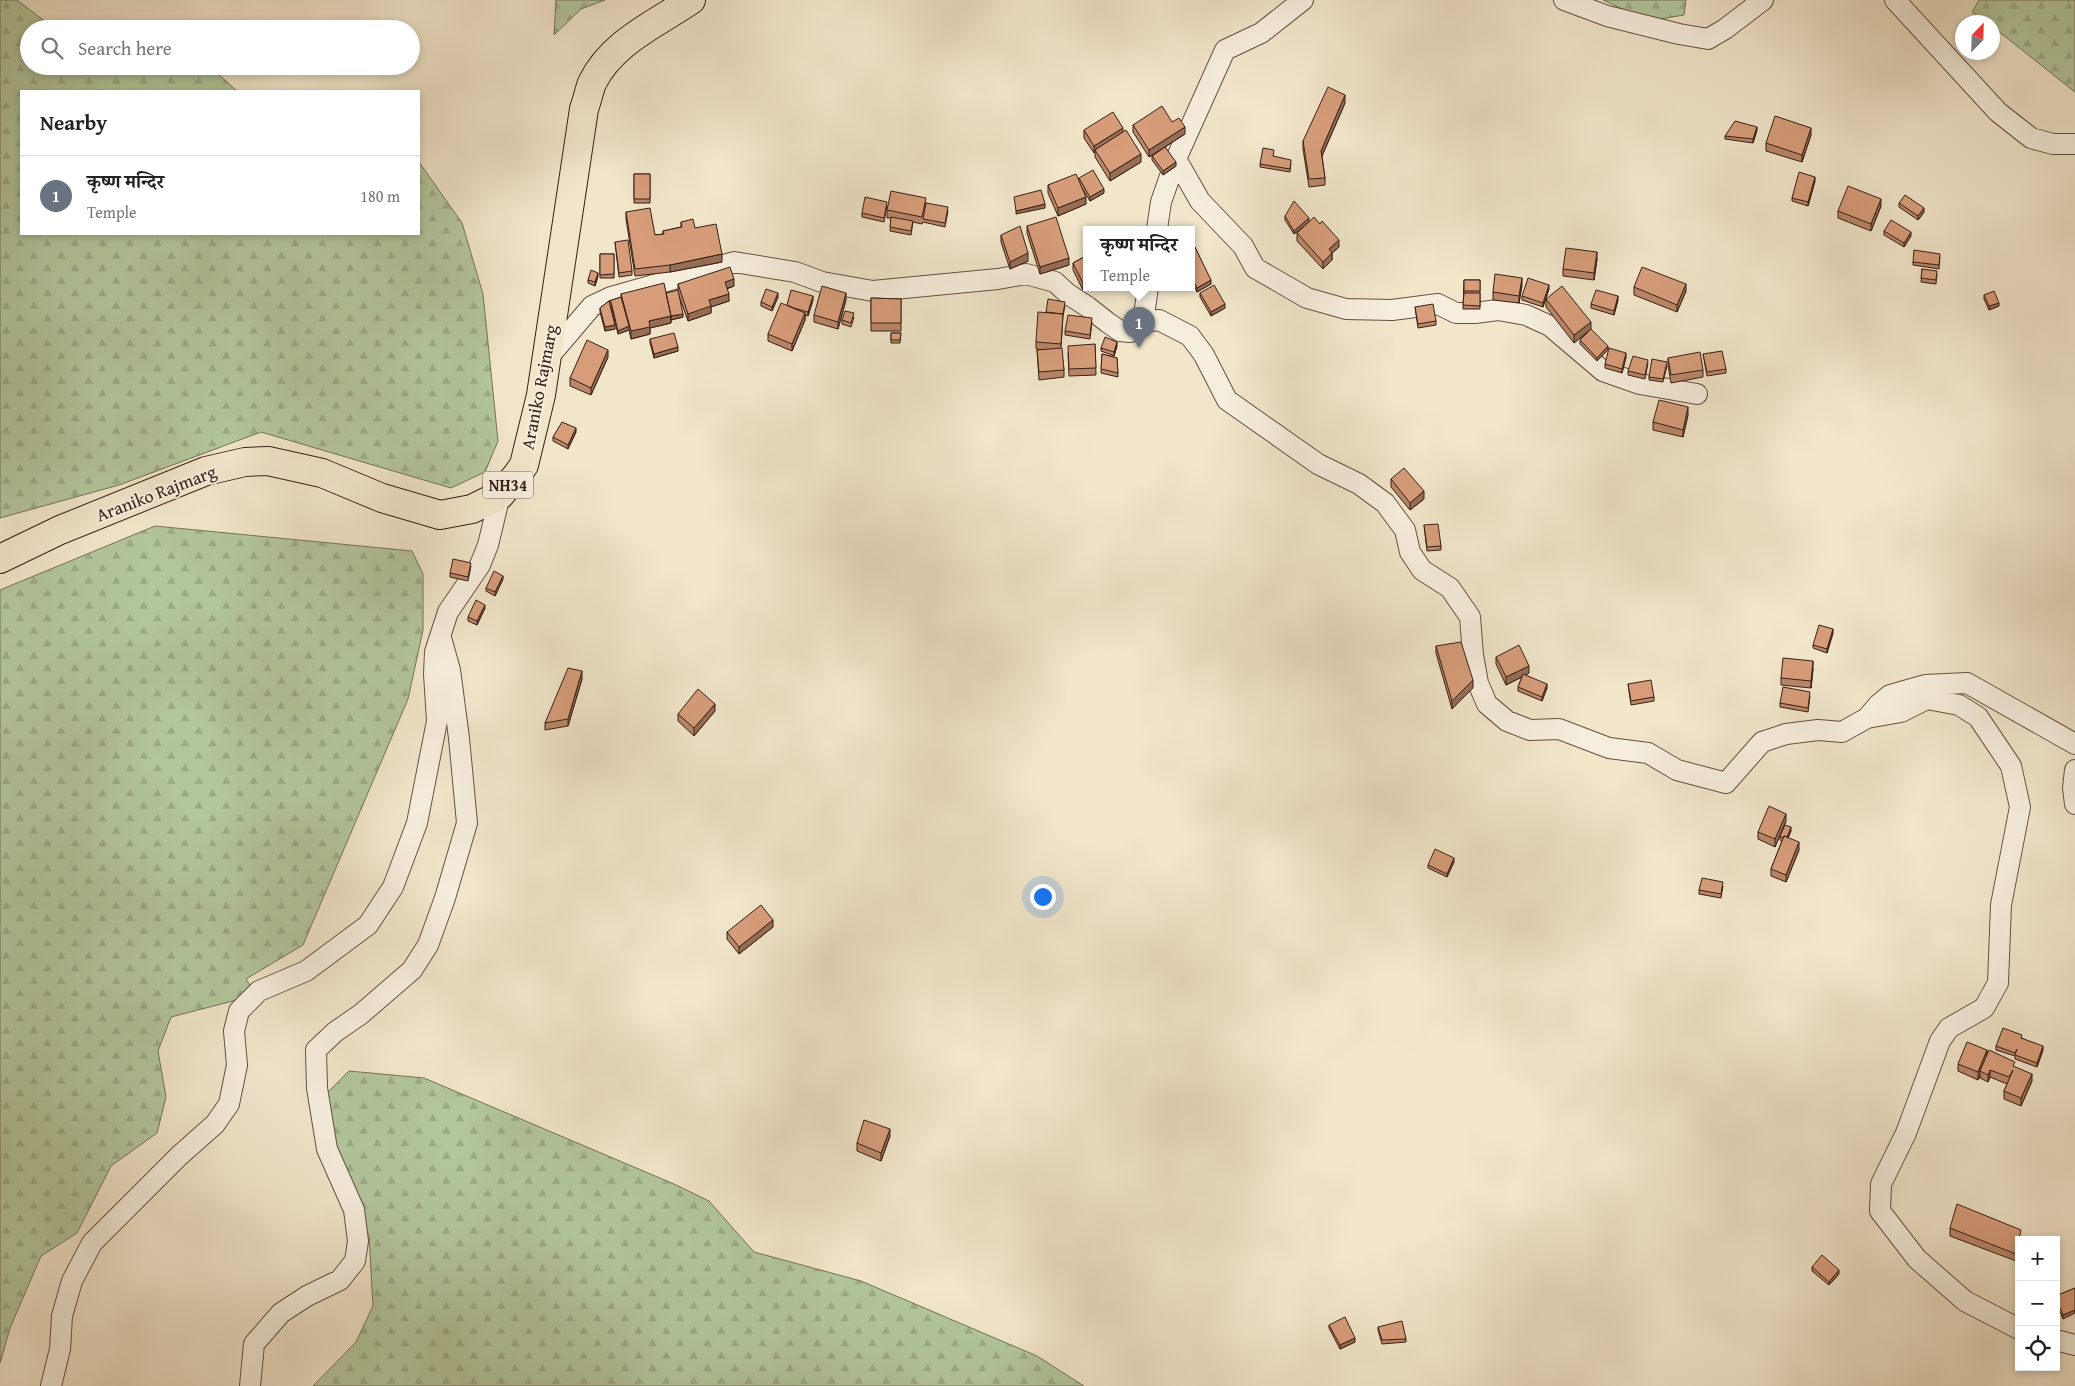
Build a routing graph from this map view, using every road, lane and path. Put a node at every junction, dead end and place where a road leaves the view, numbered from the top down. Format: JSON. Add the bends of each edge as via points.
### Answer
{"nodes":[{"id":1,"x":691,"y":0,"type":"edge"},
{"id":2,"x":1303,"y":0,"type":"edge"},
{"id":3,"x":1564,"y":0,"type":"edge"},
{"id":4,"x":1763,"y":0,"type":"edge"},
{"id":5,"x":1896,"y":0,"type":"edge"},
{"id":6,"x":2075,"y":144,"type":"edge"},
{"id":7,"x":1176,"y":159,"type":"junction"},
{"id":8,"x":1157,"y":226,"type":"edge"},
{"id":9,"x":1147,"y":291,"type":"edge"},
{"id":10,"x":1143,"y":322,"type":"junction"},
{"id":11,"x":546,"y":360,"type":"junction"},
{"id":12,"x":1697,"y":394,"type":"dead end"},
{"id":13,"x":500,"y":495,"type":"junction"},
{"id":14,"x":0,"y":559,"type":"edge"},
{"id":15,"x":440,"y":636,"type":"junction"},
{"id":16,"x":1867,"y":718,"type":"junction"},
{"id":17,"x":2075,"y":744,"type":"edge"},
{"id":18,"x":2075,"y":770,"type":"edge"},
{"id":19,"x":2075,"y":804,"type":"edge"},
{"id":20,"x":2015,"y":1327,"type":"edge"},
{"id":21,"x":2060,"y":1341,"type":"edge"},
{"id":22,"x":2075,"y":1345,"type":"edge"},
{"id":23,"x":51,"y":1386,"type":"edge"},
{"id":24,"x":250,"y":1386,"type":"edge"}],
"edges":[{"from":1,"to":11,"type":"highway","name":"Araniko Rajmarg","number":"NH34","via":[[633,36],[602,67],[592,84],[584,109]]},
{"from":2,"to":7,"type":"street","via":[[1261,33],[1225,50]]},
{"from":3,"to":4,"type":"street","via":[[1607,16],[1708,39]]},
{"from":5,"to":6,"type":"street","via":[[2005,117],[2031,138],[2053,144]]},
{"from":7,"to":8,"type":"street","via":[[1161,202]]},
{"from":7,"to":12,"type":"street","via":[[1200,201],[1242,246],[1255,268],[1306,298],[1346,308],[1392,310],[1438,304],[1456,313],[1498,310],[1526,315],[1550,326],[1603,371],[1640,384]]},
{"from":9,"to":10,"type":"street"},
{"from":10,"to":11,"type":"street","via":[[1130,332],[1120,331],[1055,282],[1026,274],[873,291],[822,282],[795,272],[734,262],[611,297],[592,306]]},
{"from":10,"to":16,"type":"street","via":[[1159,320],[1190,336],[1204,354],[1227,400],[1318,464],[1359,484],[1386,503],[1405,530],[1410,552],[1422,570],[1450,588],[1470,616],[1478,683],[1487,704],[1507,721],[1530,730],[1559,729],[1609,748],[1648,753],[1677,770],[1726,782],[1762,742],[1786,734],[1818,730],[1842,732]]},
{"from":11,"to":13,"type":"highway","name":"Araniko Rajmarg","number":"NH34","via":[[524,465]]},
{"from":13,"to":14,"type":"highway","name":"Araniko Rajmarg","number":"NH34","via":[[472,509],[440,515],[382,498],[322,473],[268,460],[245,462],[206,471],[60,530]]},
{"from":13,"to":15,"type":"street","via":[[480,565],[448,612]]},
{"from":15,"to":23,"type":"street","via":[[434,674],[437,721],[417,822],[393,887],[368,925],[306,971],[259,991],[239,1011],[234,1031],[237,1065],[229,1104],[215,1124],[92,1243],[72,1281],[62,1316],[60,1349]]},
{"from":15,"to":24,"type":"street","via":[[450,670],[467,822],[428,945],[412,970],[316,1050],[317,1088],[326,1149],[354,1210],[358,1241],[355,1261],[340,1280],[281,1312],[254,1344]]},
{"from":16,"to":17,"type":"street","via":[[1890,696],[1925,685],[1967,683]]},
{"from":16,"to":20,"type":"street","via":[[1901,712],[1927,699],[1959,705],[1978,717],[2011,766],[2020,807],[2001,905],[1998,983],[1984,1008],[1949,1028],[1940,1041],[1906,1133],[1881,1184],[1880,1211],[1917,1259],[1965,1301]]},
{"from":18,"to":19,"type":"street"},
{"from":21,"to":22,"type":"street"}]}
